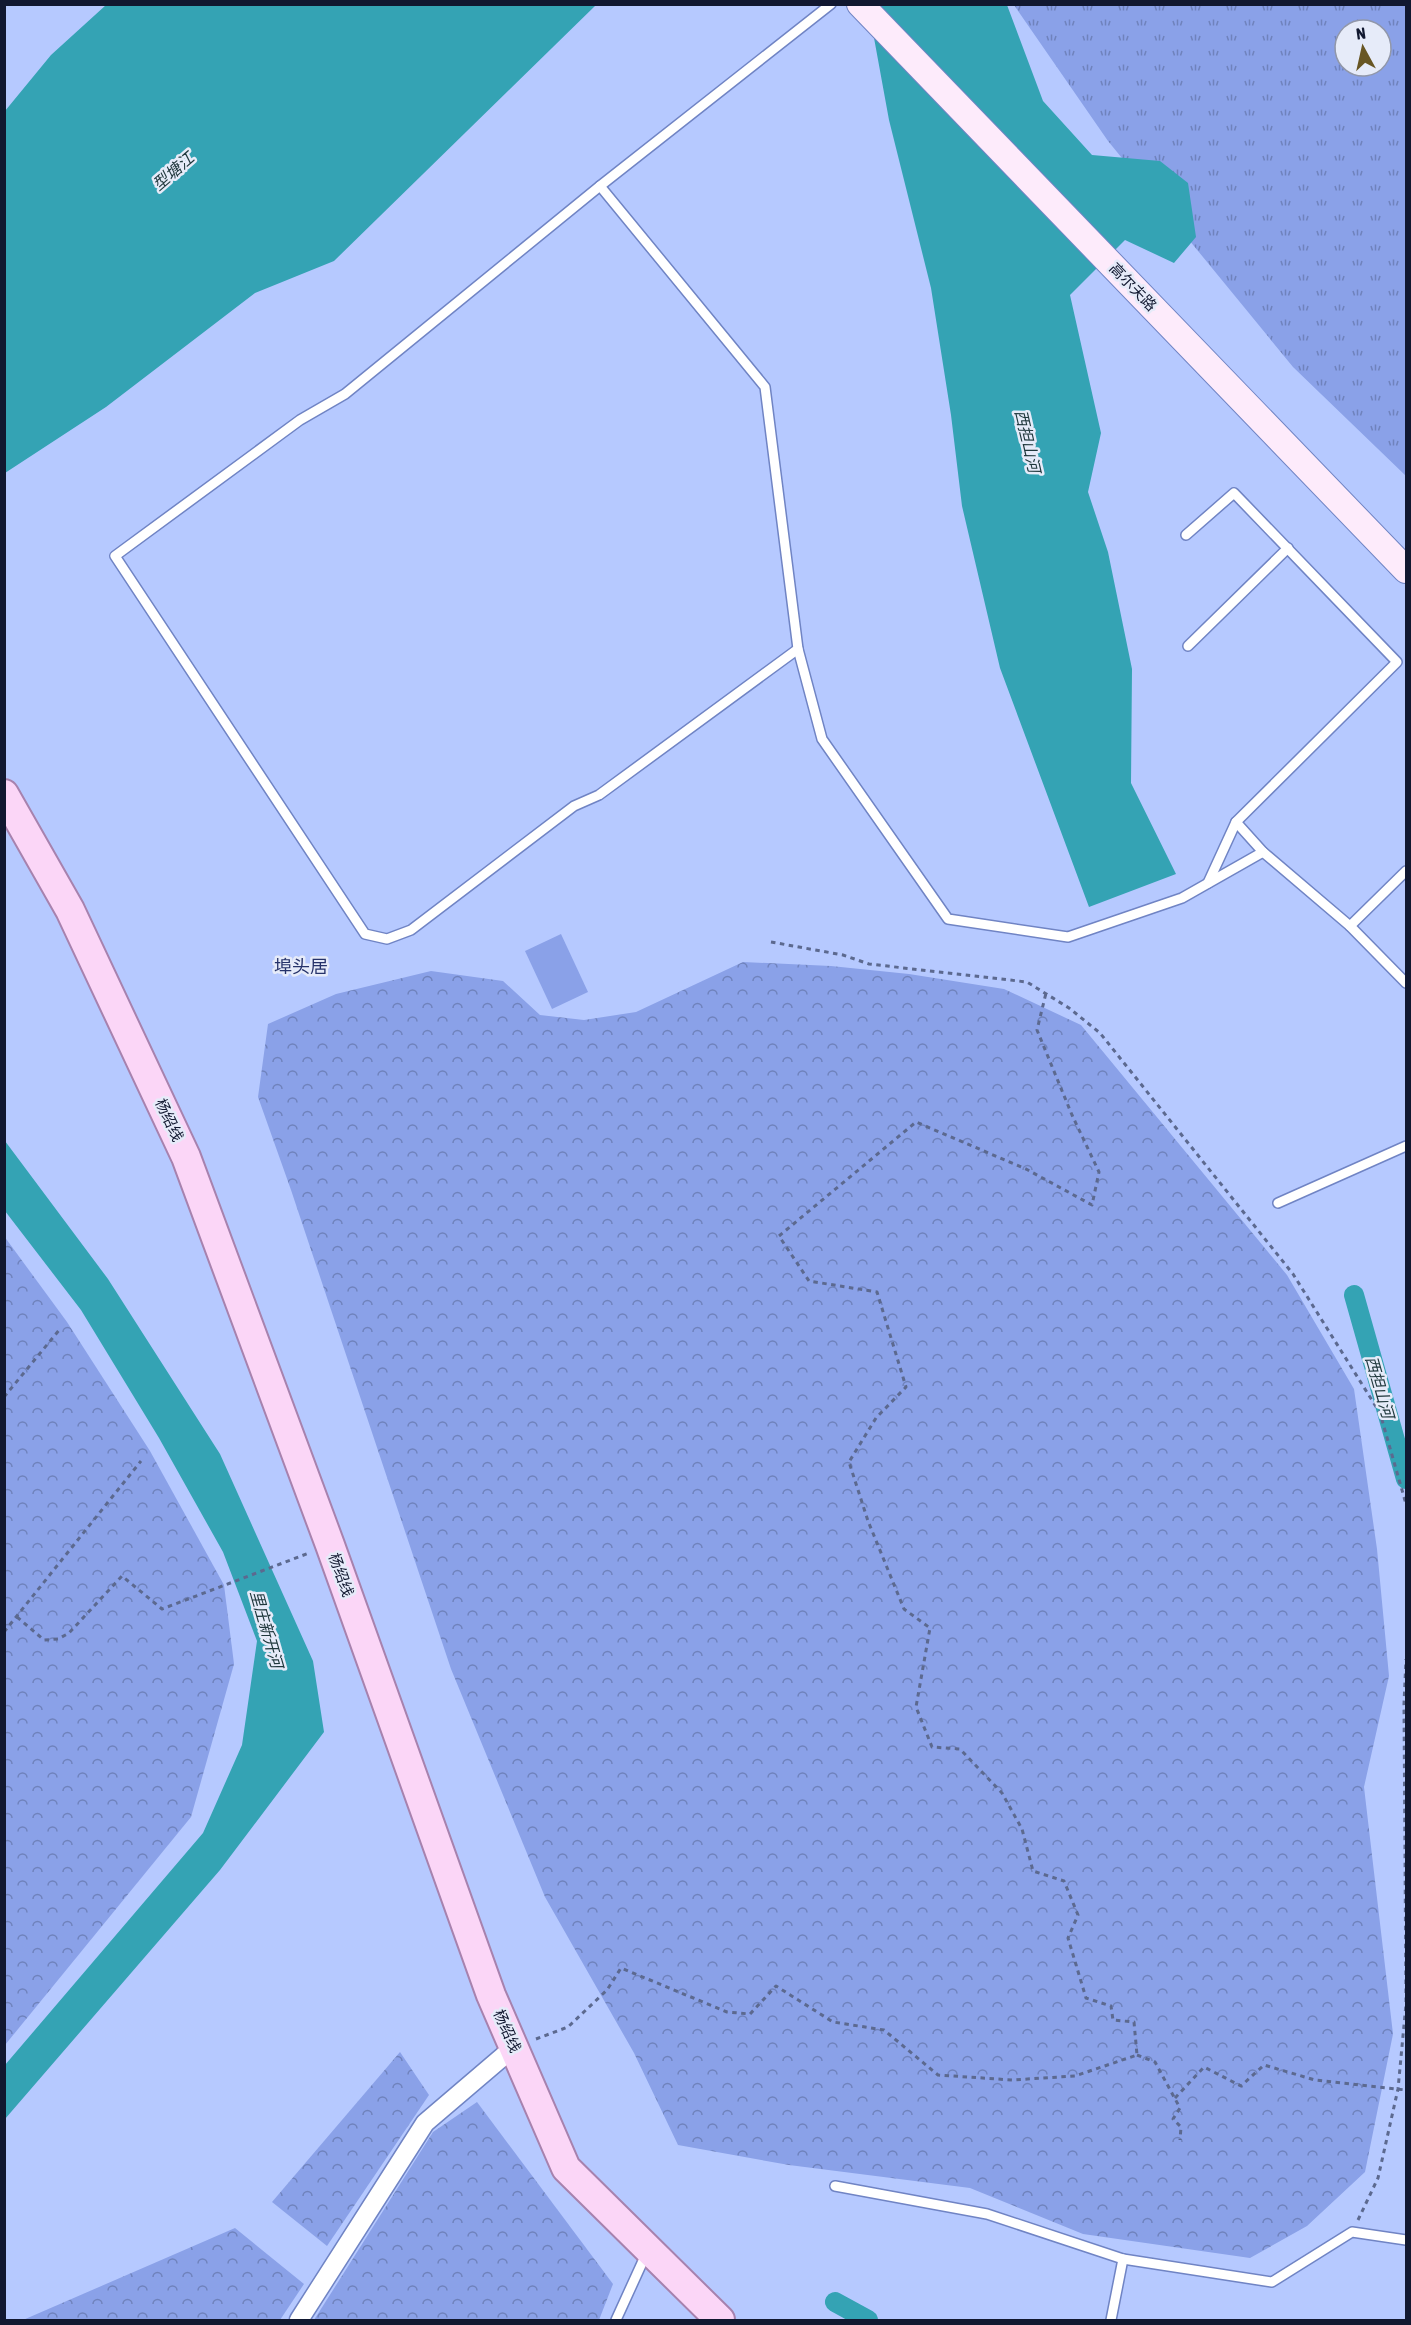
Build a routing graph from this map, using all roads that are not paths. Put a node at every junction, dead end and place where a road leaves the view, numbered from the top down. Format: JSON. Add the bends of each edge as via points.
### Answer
{"nodes":[{"id":1,"x":831,"y":4,"type":"edge"},
{"id":2,"x":861,"y":5,"type":"edge"},
{"id":3,"x":600,"y":186,"type":"junction"},
{"id":4,"x":1186,"y":535,"type":"dead end"},
{"id":5,"x":1288,"y":548,"type":"junction"},
{"id":6,"x":1407,"y":570,"type":"edge"},
{"id":7,"x":1188,"y":646,"type":"dead end"},
{"id":8,"x":798,"y":649,"type":"junction"},
{"id":9,"x":4,"y":794,"type":"edge"},
{"id":10,"x":1236,"y":822,"type":"junction"},
{"id":11,"x":1263,"y":852,"type":"junction"},
{"id":12,"x":1407,"y":871,"type":"edge"},
{"id":13,"x":1208,"y":884,"type":"junction"},
{"id":14,"x":1350,"y":926,"type":"junction"},
{"id":15,"x":1407,"y":983,"type":"edge"},
{"id":16,"x":1407,"y":1146,"type":"edge"},
{"id":17,"x":1278,"y":1203,"type":"dead end"},
{"id":18,"x":514,"y":2047,"type":"junction"},
{"id":19,"x":835,"y":2186,"type":"dead end"},
{"id":20,"x":1407,"y":2240,"type":"edge"},
{"id":21,"x":648,"y":2250,"type":"junction"},
{"id":22,"x":1123,"y":2259,"type":"junction"},
{"id":23,"x":299,"y":2320,"type":"edge"},
{"id":24,"x":616,"y":2320,"type":"edge"},
{"id":25,"x":720,"y":2320,"type":"edge"},
{"id":26,"x":1111,"y":2320,"type":"edge"}],
"edges":[{"from":1,"to":3,"type":"lane"},
{"from":2,"to":6,"type":"street","name":"高尔夫路"},
{"from":3,"to":8,"type":"lane","via":[[765,387]]},
{"from":3,"to":8,"type":"lane","via":[[345,394],[300,420],[114,556],[365,934],[387,939],[411,930],[574,806],[599,795]]},
{"from":4,"to":5,"type":"lane","via":[[1234,493]]},
{"from":5,"to":7,"type":"lane"},
{"from":5,"to":10,"type":"lane","via":[[1397,662]]},
{"from":8,"to":13,"type":"lane","via":[[822,739],[948,920],[1068,937],[1182,898]]},
{"from":9,"to":18,"type":"main road","name":"杨绍线","via":[[70,910],[186,1157],[491,1995]]},
{"from":10,"to":11,"type":"lane"},
{"from":10,"to":13,"type":"lane"},
{"from":11,"to":13,"type":"lane"},
{"from":11,"to":14,"type":"lane"},
{"from":12,"to":14,"type":"lane"},
{"from":14,"to":15,"type":"lane"},
{"from":16,"to":17,"type":"lane"},
{"from":18,"to":21,"type":"main road","name":"杨绍线","via":[[566,2168]]},
{"from":18,"to":23,"type":"street","via":[[425,2123]]},
{"from":19,"to":22,"type":"lane","via":[[987,2214]]},
{"from":20,"to":22,"type":"lane","via":[[1352,2232],[1272,2282]]},
{"from":21,"to":24,"type":"lane"},
{"from":21,"to":25,"type":"main road","name":"杨绍线"},
{"from":22,"to":26,"type":"lane"}]}
